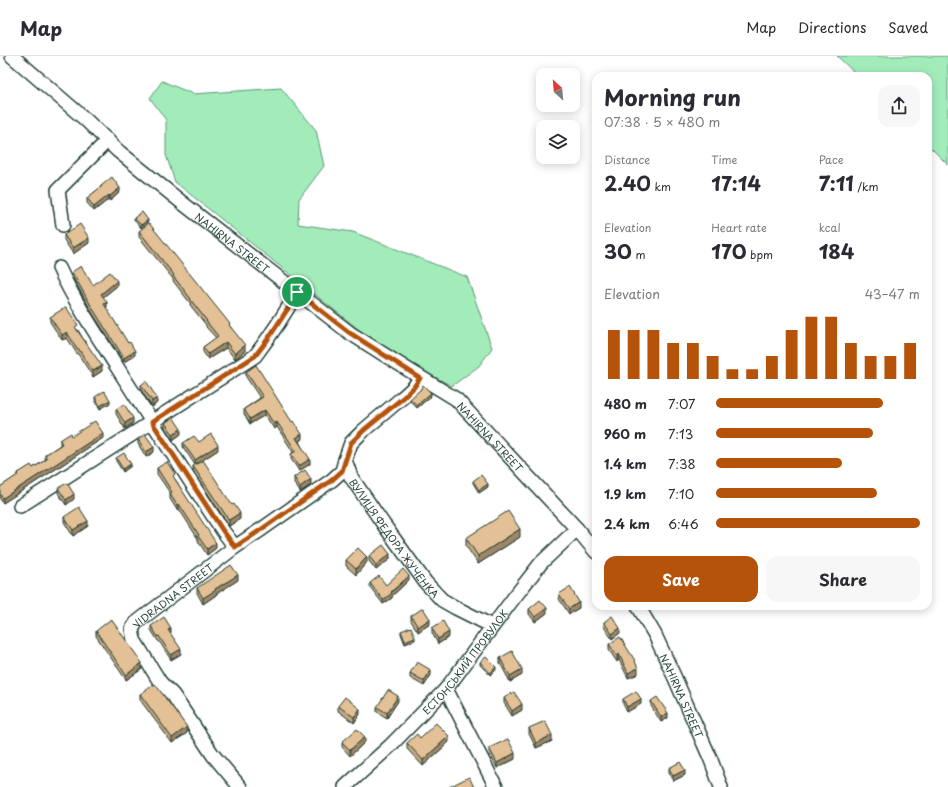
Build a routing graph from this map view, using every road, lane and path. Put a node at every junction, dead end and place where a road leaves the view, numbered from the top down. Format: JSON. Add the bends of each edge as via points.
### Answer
{"nodes":[{"id":1,"x":12,"y":56,"type":"edge"},
{"id":2,"x":108,"y":140,"type":"junction"},
{"id":3,"x":63,"y":225,"type":"dead end"},
{"id":4,"x":59,"y":268,"type":"dead end"},
{"id":5,"x":297,"y":292,"type":"junction"},
{"id":6,"x":420,"y":378,"type":"junction"},
{"id":7,"x":152,"y":422,"type":"junction"},
{"id":8,"x":345,"y":460,"type":"junction"},
{"id":9,"x":20,"y":506,"type":"dead end"},
{"id":10,"x":577,"y":529,"type":"junction"},
{"id":11,"x":235,"y":547,"type":"junction"},
{"id":12,"x":592,"y":547,"type":"edge"},
{"id":13,"x":640,"y":610,"type":"edge"},
{"id":14,"x":492,"y":626,"type":"junction"},
{"id":15,"x":446,"y":689,"type":"junction"},
{"id":16,"x":240,"y":787,"type":"edge"},
{"id":17,"x":345,"y":787,"type":"edge"},
{"id":18,"x":496,"y":787,"type":"edge"},
{"id":19,"x":722,"y":787,"type":"edge"}],
"edges":[{"from":1,"to":2,"type":"street","name":"NAHIRNA STREET"},
{"from":2,"to":3,"type":"street","via":[[58,190]]},
{"from":2,"to":5,"type":"street","name":"NAHIRNA STREET","via":[[185,205]]},
{"from":4,"to":7,"type":"street","via":[[68,287]]},
{"from":5,"to":6,"type":"street","name":"NAHIRNA STREET","via":[[350,333]]},
{"from":5,"to":7,"type":"street","via":[[255,356]]},
{"from":6,"to":8,"type":"street","via":[[404,397],[351,443]]},
{"from":6,"to":10,"type":"street","name":"NAHIRNA STREET","via":[[456,399]]},
{"from":7,"to":9,"type":"street"},
{"from":7,"to":11,"type":"street"},
{"from":8,"to":11,"type":"street","name":"VIDRADNA STREET","via":[[342,471],[332,480]]},
{"from":8,"to":14,"type":"street","name":"ВУЛИЦЯ ФЕДОРА ЖУЧЕНКА","via":[[351,477],[426,583],[442,600]]},
{"from":10,"to":12,"type":"street","name":"NAHIRNA STREET"},
{"from":10,"to":14,"type":"street","name":"ЕСТОНСЬКИЙ ПРОВУЛОК","via":[[541,563]]},
{"from":11,"to":16,"type":"street","name":"VIDRADNA STREET","via":[[136,623],[132,629],[134,640],[160,682],[173,695],[213,755]]},
{"from":13,"to":19,"type":"street","name":"NAHIRNA STREET","via":[[674,676]]},
{"from":14,"to":15,"type":"street","name":"ЕСТОНСЬКИЙ ПРОВУЛОК"},
{"from":15,"to":17,"type":"street","name":"ЕСТОНСЬКИЙ ПРОВУЛОК"},
{"from":15,"to":18,"type":"street"}]}
